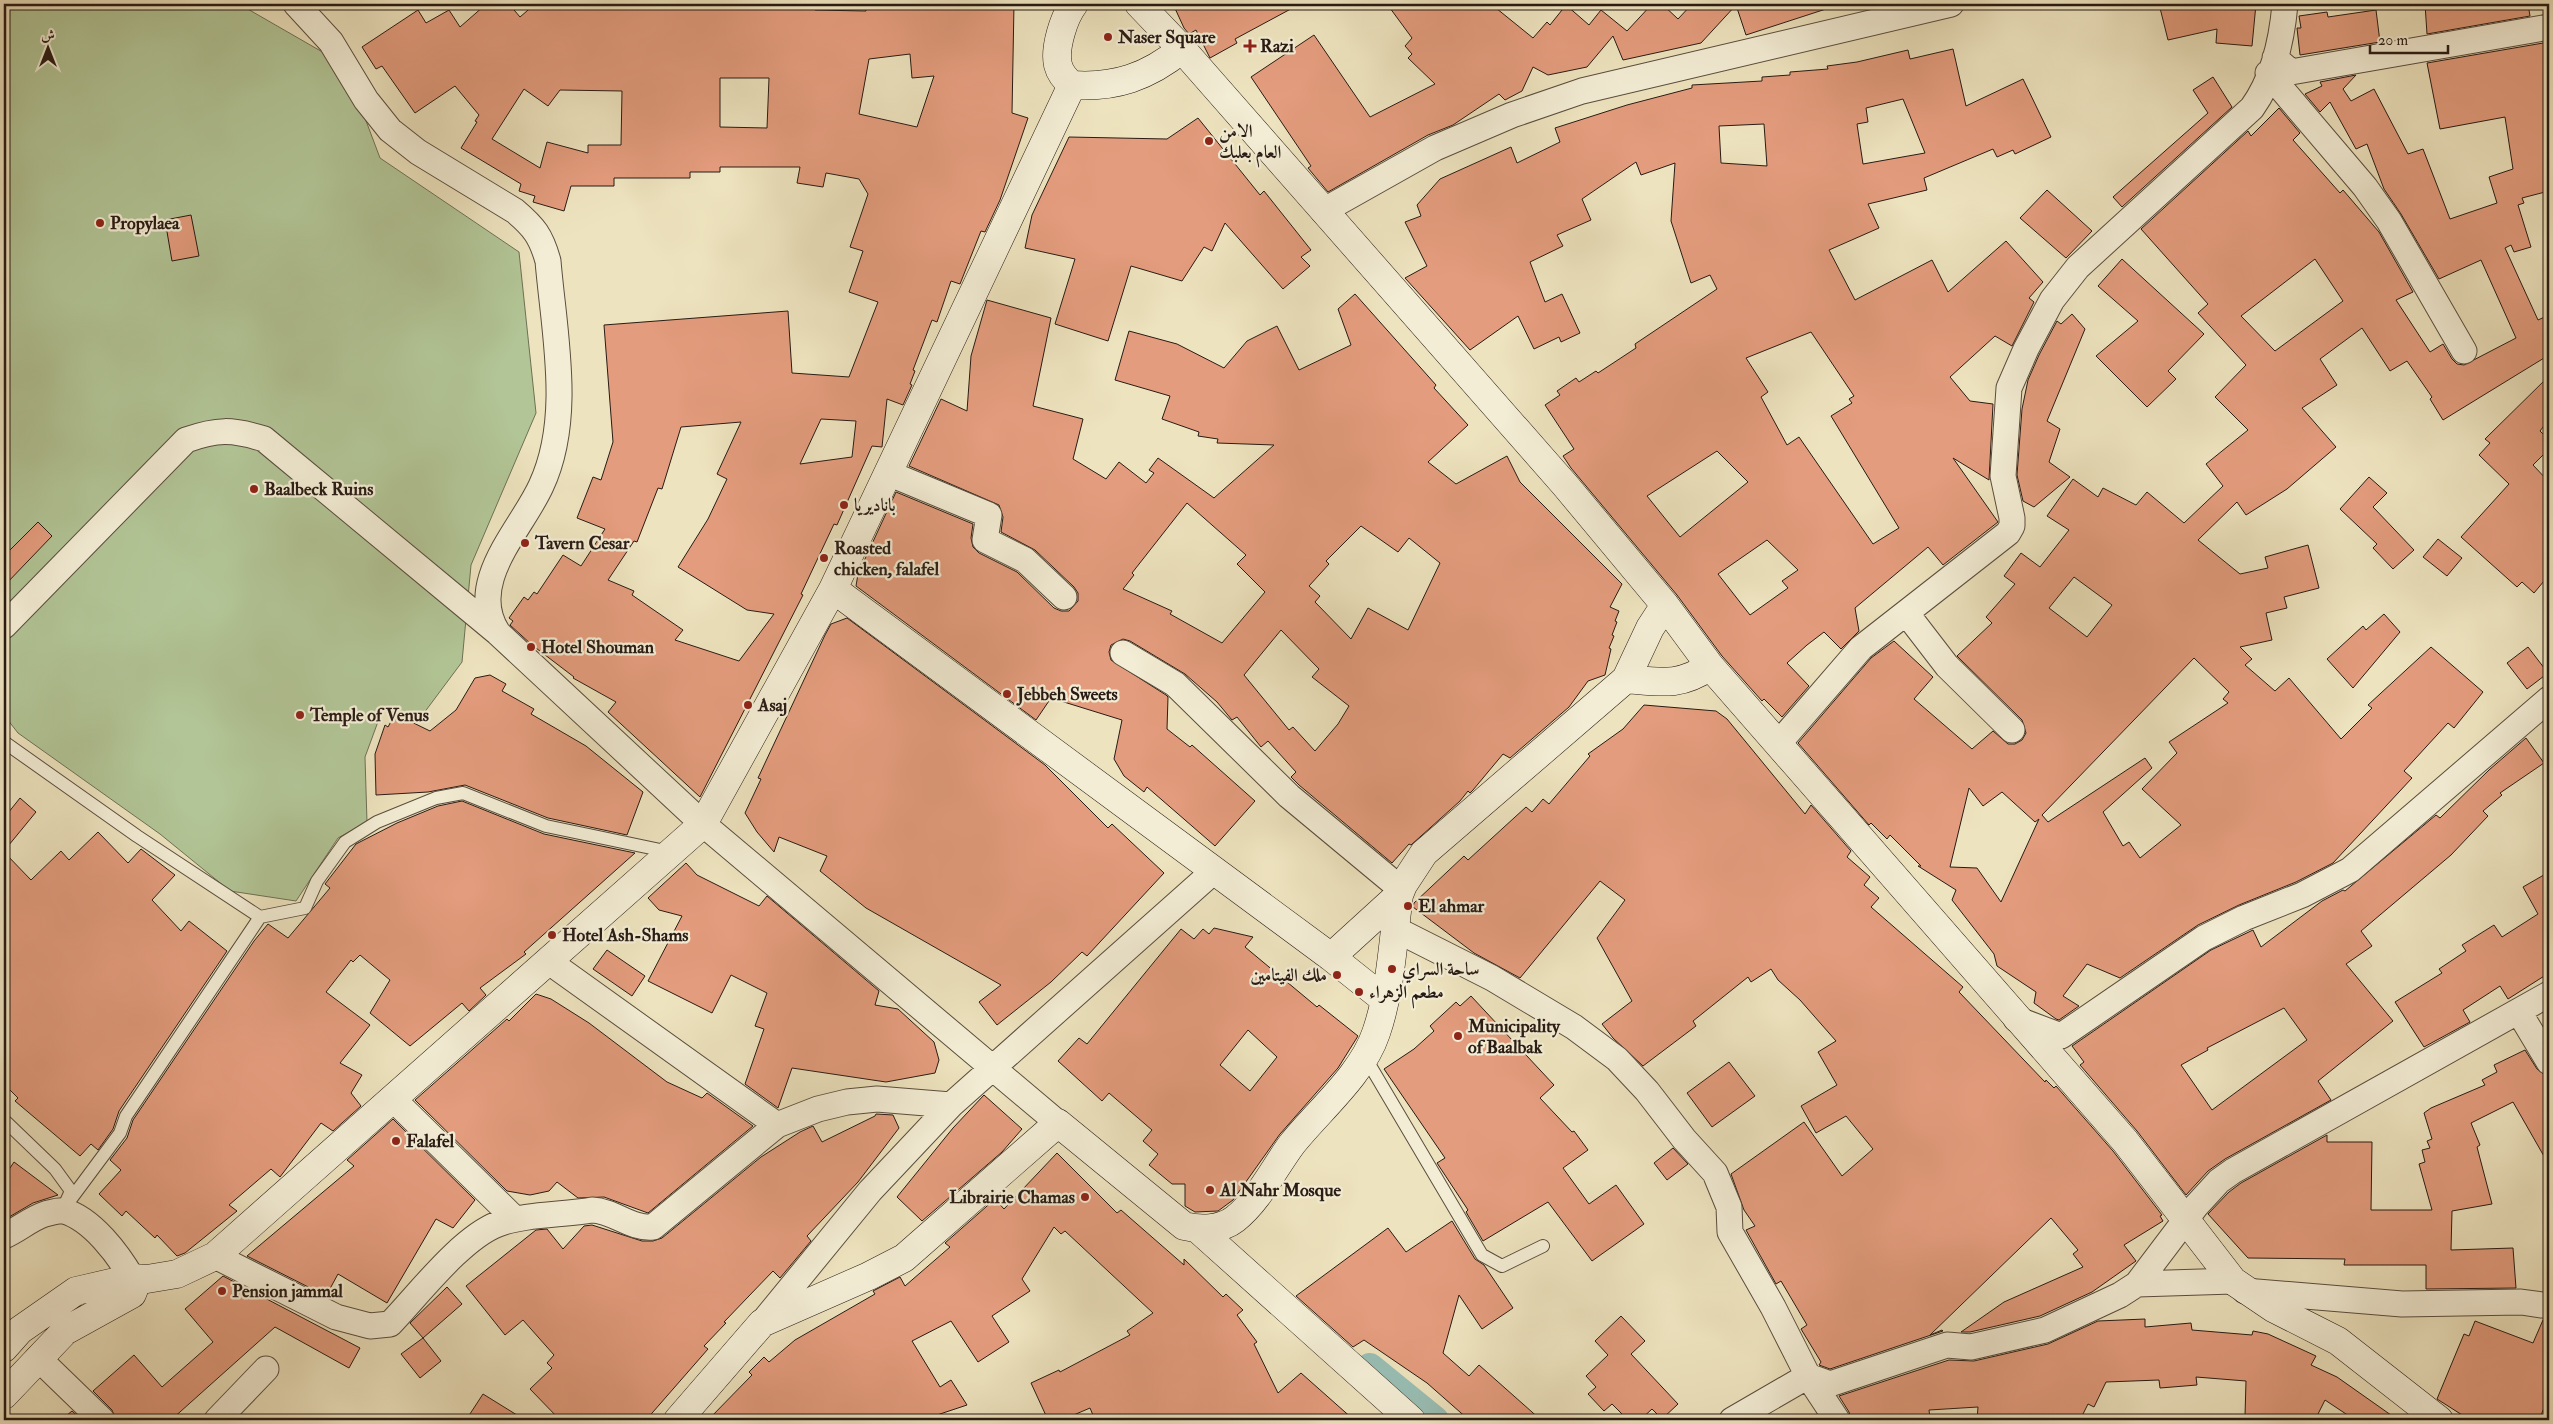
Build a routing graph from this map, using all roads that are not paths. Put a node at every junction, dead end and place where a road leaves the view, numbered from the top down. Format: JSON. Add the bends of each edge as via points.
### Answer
{"nodes":[{"id":1,"x":296,"y":4,"type":"edge"},
{"id":2,"x":305,"y":4,"type":"edge"},
{"id":3,"x":1074,"y":4,"type":"edge"},
{"id":4,"x":1139,"y":4,"type":"edge"},
{"id":5,"x":1950,"y":4,"type":"edge"},
{"id":6,"x":2285,"y":4,"type":"edge"},
{"id":7,"x":2549,"y":27,"type":"edge"},
{"id":8,"x":1182,"y":49,"type":"junction"},
{"id":9,"x":2272,"y":66,"type":"junction"},
{"id":10,"x":1072,"y":85,"type":"junction"},
{"id":11,"x":1322,"y":211,"type":"junction"},
{"id":12,"x":2464,"y":351,"type":"dead end"},
{"id":13,"x":888,"y":473,"type":"junction"},
{"id":14,"x":833,"y":589,"type":"junction"},
{"id":15,"x":1064,"y":597,"type":"dead end"},
{"id":16,"x":1665,"y":606,"type":"junction"},
{"id":17,"x":1907,"y":614,"type":"junction"},
{"id":18,"x":4,"y":626,"type":"edge"},
{"id":19,"x":498,"y":633,"type":"junction"},
{"id":20,"x":1123,"y":653,"type":"dead end"},
{"id":21,"x":1710,"y":666,"type":"junction"},
{"id":22,"x":1626,"y":679,"type":"junction"},
{"id":23,"x":2549,"y":699,"type":"edge"},
{"id":24,"x":2012,"y":730,"type":"dead end"},
{"id":25,"x":4,"y":742,"type":"edge"},
{"id":26,"x":1778,"y":744,"type":"junction"},
{"id":27,"x":703,"y":824,"type":"junction"},
{"id":28,"x":671,"y":852,"type":"junction"},
{"id":29,"x":1214,"y":871,"type":"junction"},
{"id":30,"x":1400,"y":892,"type":"junction"},
{"id":31,"x":260,"y":917,"type":"junction"},
{"id":32,"x":1395,"y":929,"type":"junction"},
{"id":33,"x":1331,"y":957,"type":"junction"},
{"id":34,"x":548,"y":961,"type":"junction"},
{"id":35,"x":2549,"y":994,"type":"edge"},
{"id":36,"x":1385,"y":1000,"type":"junction"},
{"id":37,"x":2519,"y":1012,"type":"junction"},
{"id":38,"x":2016,"y":1019,"type":"junction"},
{"id":39,"x":1365,"y":1057,"type":"junction"},
{"id":40,"x":2549,"y":1062,"type":"edge"},
{"id":41,"x":993,"y":1066,"type":"junction"},
{"id":42,"x":393,"y":1098,"type":"junction"},
{"id":43,"x":951,"y":1105,"type":"junction"},
{"id":44,"x":4,"y":1120,"type":"edge"},
{"id":45,"x":1058,"y":1123,"type":"junction"},
{"id":46,"x":777,"y":1125,"type":"junction"},
{"id":47,"x":62,"y":1211,"type":"junction"},
{"id":48,"x":515,"y":1219,"type":"junction"},
{"id":49,"x":2185,"y":1219,"type":"junction"},
{"id":50,"x":1199,"y":1230,"type":"junction"},
{"id":51,"x":4,"y":1236,"type":"edge"},
{"id":52,"x":1543,"y":1246,"type":"dead end"},
{"id":53,"x":215,"y":1256,"type":"junction"},
{"id":54,"x":132,"y":1278,"type":"junction"},
{"id":55,"x":2137,"y":1284,"type":"junction"},
{"id":56,"x":2239,"y":1286,"type":"junction"},
{"id":57,"x":2549,"y":1306,"type":"edge"},
{"id":58,"x":762,"y":1323,"type":"junction"},
{"id":59,"x":4,"y":1348,"type":"edge"},
{"id":60,"x":38,"y":1358,"type":"junction"},
{"id":61,"x":266,"y":1369,"type":"dead end"},
{"id":62,"x":1808,"y":1376,"type":"junction"},
{"id":63,"x":4,"y":1395,"type":"edge"},
{"id":64,"x":102,"y":1420,"type":"edge"},
{"id":65,"x":217,"y":1420,"type":"edge"},
{"id":66,"x":678,"y":1420,"type":"edge"},
{"id":67,"x":1411,"y":1420,"type":"edge"},
{"id":68,"x":1732,"y":1420,"type":"edge"},
{"id":69,"x":1837,"y":1420,"type":"edge"},
{"id":70,"x":2439,"y":1420,"type":"edge"}],
"edges":[{"from":1,"to":2,"type":"street"},
{"from":1,"to":19,"type":"street","via":[[331,42],[366,100],[390,130],[418,152],[514,211],[541,238],[548,261],[561,409],[554,451],[541,486],[512,533],[490,582],[489,620]]},
{"from":3,"to":10,"type":"main road","via":[[1058,51],[1058,66]]},
{"from":4,"to":8,"type":"main road"},
{"from":5,"to":11,"type":"street","via":[[1582,91],[1512,115],[1435,148]]},
{"from":6,"to":9,"type":"street"},
{"from":7,"to":9,"type":"street","via":[[2291,72]]},
{"from":8,"to":10,"type":"main road","via":[[1165,64],[1116,85]]},
{"from":8,"to":11,"type":"main road"},
{"from":9,"to":12,"type":"street","via":[[2389,221]]},
{"from":9,"to":17,"type":"street","via":[[2264,92],[2252,108],[2078,267],[2052,300],[2010,388],[2003,476],[2012,526],[1990,550]]},
{"from":10,"to":13,"type":"main road"},
{"from":11,"to":16,"type":"main road","via":[[1565,485]]},
{"from":13,"to":14,"type":"main road"},
{"from":13,"to":15,"type":"street","via":[[989,515],[986,540],[1025,560]]},
{"from":14,"to":27,"type":"main road"},
{"from":14,"to":29,"type":"main road"},
{"from":16,"to":21,"type":"main road"},
{"from":16,"to":22,"type":"main road","via":[[1650,628]]},
{"from":17,"to":24,"type":"street","via":[[1947,666]]},
{"from":17,"to":26,"type":"street","via":[[1861,648]]},
{"from":18,"to":19,"type":"street","via":[[186,440],[209,431],[238,430],[264,439]]},
{"from":19,"to":27,"type":"street"},
{"from":20,"to":30,"type":"street","via":[[1175,684],[1289,796]]},
{"from":21,"to":22,"type":"main road","via":[[1686,680],[1670,683]]},
{"from":21,"to":26,"type":"main road"},
{"from":22,"to":30,"type":"main road","via":[[1424,853]]},
{"from":23,"to":38,"type":"street","via":[[2350,870],[2204,938],[2060,1036]]},
{"from":25,"to":31,"type":"lane","via":[[137,836]]},
{"from":26,"to":38,"type":"main road"},
{"from":27,"to":28,"type":"main road"},
{"from":27,"to":41,"type":"street"},
{"from":28,"to":31,"type":"lane","via":[[546,826],[463,793],[436,798],[377,822],[345,842],[317,881],[305,908]]},
{"from":28,"to":34,"type":"main road"},
{"from":29,"to":33,"type":"main road"},
{"from":29,"to":41,"type":"street"},
{"from":30,"to":32,"type":"main road"},
{"from":30,"to":33,"type":"main road"},
{"from":31,"to":47,"type":"lane","via":[[126,1116],[120,1133]]},
{"from":32,"to":36,"type":"main road"},
{"from":32,"to":62,"type":"street","via":[[1492,978],[1574,1027],[1617,1059],[1647,1091],[1714,1173],[1729,1206],[1730,1232]]},
{"from":33,"to":36,"type":"main road"},
{"from":34,"to":42,"type":"main road"},
{"from":34,"to":46,"type":"street"},
{"from":35,"to":37,"type":"street"},
{"from":36,"to":39,"type":"main road","via":[[1376,1035]]},
{"from":37,"to":40,"type":"street"},
{"from":37,"to":49,"type":"street","via":[[2251,1159],[2219,1181]]},
{"from":38,"to":49,"type":"main road","via":[[2125,1141]]},
{"from":39,"to":50,"type":"main road","via":[[1292,1144],[1246,1208],[1233,1221]]},
{"from":39,"to":52,"type":"lane","via":[[1482,1255],[1502,1266]]},
{"from":41,"to":43,"type":"street"},
{"from":41,"to":45,"type":"street"},
{"from":42,"to":48,"type":"street"},
{"from":42,"to":53,"type":"main road"},
{"from":43,"to":46,"type":"street","via":[[877,1099],[847,1102]]},
{"from":43,"to":58,"type":"street","via":[[870,1191]]},
{"from":44,"to":47,"type":"lane","via":[[55,1169],[71,1191]]},
{"from":45,"to":50,"type":"main road","via":[[1162,1210],[1184,1226]]},
{"from":45,"to":58,"type":"main road","via":[[904,1258]]},
{"from":46,"to":48,"type":"street","via":[[653,1227],[628,1224],[603,1211]]},
{"from":47,"to":51,"type":"street","via":[[43,1215]]},
{"from":47,"to":54,"type":"street","via":[[77,1218],[103,1239]]},
{"from":48,"to":53,"type":"street","via":[[498,1224],[467,1242],[390,1324],[370,1326],[336,1317]]},
{"from":49,"to":55,"type":"street"},
{"from":49,"to":56,"type":"main road"},
{"from":50,"to":67,"type":"main road"},
{"from":53,"to":54,"type":"main road","via":[[177,1274]]},
{"from":54,"to":59,"type":"main road","via":[[76,1291],[20,1330]]},
{"from":54,"to":60,"type":"main road","via":[[132,1294],[71,1327]]},
{"from":55,"to":56,"type":"street"},
{"from":55,"to":62,"type":"street","via":[[2045,1330],[1970,1347],[1947,1345],[1830,1384]]},
{"from":56,"to":57,"type":"street","via":[[2402,1304],[2521,1302]]},
{"from":56,"to":70,"type":"main road","via":[[2338,1341]]},
{"from":58,"to":66,"type":"main road"},
{"from":60,"to":63,"type":"main road"},
{"from":60,"to":64,"type":"street"},
{"from":61,"to":65,"type":"street"},
{"from":62,"to":68,"type":"street"},
{"from":62,"to":69,"type":"street"}]}
